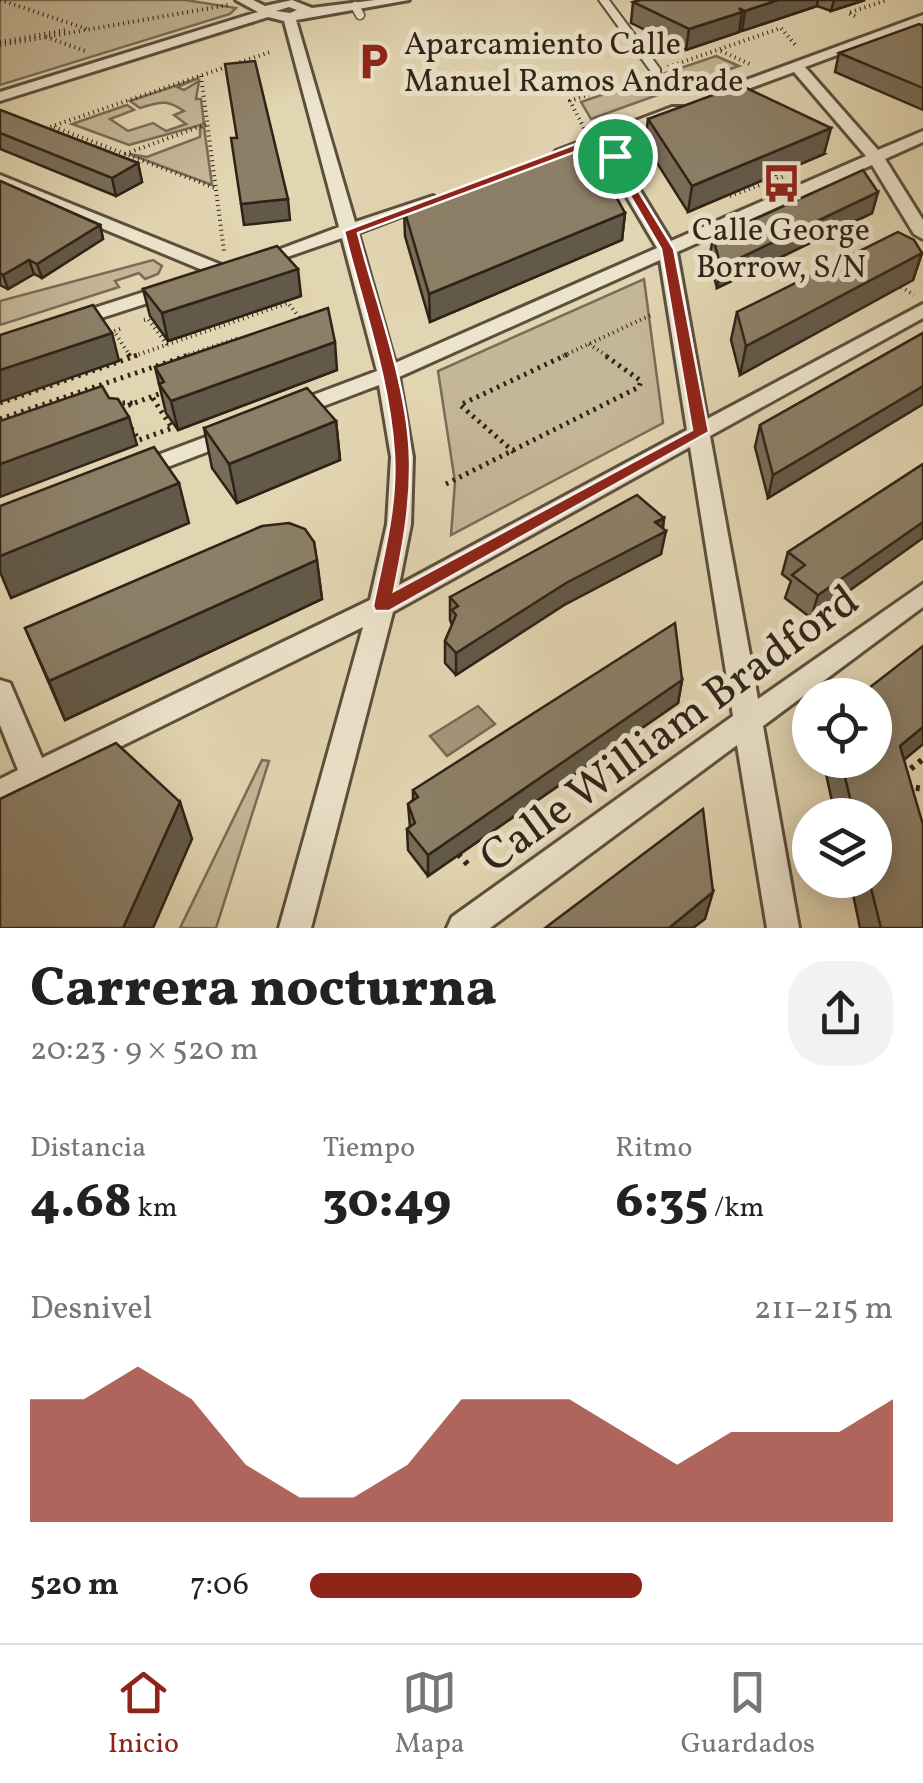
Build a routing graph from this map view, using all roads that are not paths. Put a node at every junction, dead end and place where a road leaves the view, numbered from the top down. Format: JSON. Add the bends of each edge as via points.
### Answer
{"nodes":[{"id":1,"x":403,"y":0,"type":"edge"},
{"id":2,"x":604,"y":0,"type":"edge"},
{"id":3,"x":239,"y":2,"type":"edge"},
{"id":4,"x":374,"y":3,"type":"junction"},
{"id":5,"x":268,"y":7,"type":"edge"},
{"id":6,"x":295,"y":9,"type":"junction"},
{"id":7,"x":923,"y":19,"type":"edge"},
{"id":8,"x":799,"y":59,"type":"junction"},
{"id":9,"x":656,"y":71,"type":"road end"},
{"id":10,"x":0,"y":97,"type":"edge"},
{"id":11,"x":594,"y":135,"type":"junction"},
{"id":12,"x":923,"y":136,"type":"edge"},
{"id":13,"x":550,"y":158,"type":"edge"},
{"id":14,"x":876,"y":158,"type":"junction"},
{"id":15,"x":0,"y":180,"type":"edge"},
{"id":16,"x":444,"y":196,"type":"edge"},
{"id":17,"x":351,"y":231,"type":"junction"},
{"id":18,"x":923,"y":234,"type":"edge"},
{"id":19,"x":667,"y":249,"type":"junction"},
{"id":20,"x":223,"y":272,"type":"junction"},
{"id":21,"x":919,"y":302,"type":"edge"},
{"id":22,"x":56,"y":327,"type":"edge"},
{"id":23,"x":388,"y":374,"type":"junction"},
{"id":24,"x":701,"y":432,"type":"junction"},
{"id":25,"x":109,"y":482,"type":"edge"},
{"id":26,"x":923,"y":594,"type":"edge"},
{"id":27,"x":382,"y":606,"type":"junction"},
{"id":28,"x":0,"y":691,"type":"edge"},
{"id":29,"x":749,"y":724,"type":"junction"},
{"id":30,"x":34,"y":776,"type":"junction"},
{"id":31,"x":0,"y":793,"type":"edge"},
{"id":32,"x":295,"y":928,"type":"edge"},
{"id":33,"x":463,"y":928,"type":"edge"},
{"id":34,"x":784,"y":928,"type":"edge"}],
"edges":[{"from":1,"to":4,"type":"street"},
{"from":2,"to":9,"type":"street"},
{"from":3,"to":5,"type":"street"},
{"from":4,"to":6,"type":"street"},
{"from":4,"to":6,"type":"street","via":[[357,10]]},
{"from":5,"to":6,"type":"street"},
{"from":5,"to":10,"type":"street"},
{"from":6,"to":17,"type":"street"},
{"from":7,"to":8,"type":"street"},
{"from":8,"to":11,"type":"street"},
{"from":8,"to":14,"type":"street"},
{"from":11,"to":13,"type":"street"},
{"from":11,"to":19,"type":"street"},
{"from":12,"to":14,"type":"street"},
{"from":14,"to":18,"type":"street"},
{"from":14,"to":19,"type":"street"},
{"from":15,"to":20,"type":"street"},
{"from":16,"to":17,"type":"street"},
{"from":17,"to":20,"type":"street"},
{"from":17,"to":23,"type":"street"},
{"from":19,"to":23,"type":"street"},
{"from":19,"to":24,"type":"street"},
{"from":20,"to":22,"type":"street"},
{"from":21,"to":24,"type":"street"},
{"from":23,"to":25,"type":"street"},
{"from":23,"to":27,"type":"street","via":[[402,457],[399,524]]},
{"from":24,"to":27,"type":"street"},
{"from":24,"to":29,"type":"street"},
{"from":26,"to":29,"type":"street","name":"Calle William Bradford"},
{"from":27,"to":30,"type":"street"},
{"from":27,"to":32,"type":"street"},
{"from":28,"to":30,"type":"street"},
{"from":29,"to":33,"type":"street","name":"Calle William Bradford"},
{"from":29,"to":34,"type":"street"},
{"from":30,"to":31,"type":"street"}]}
